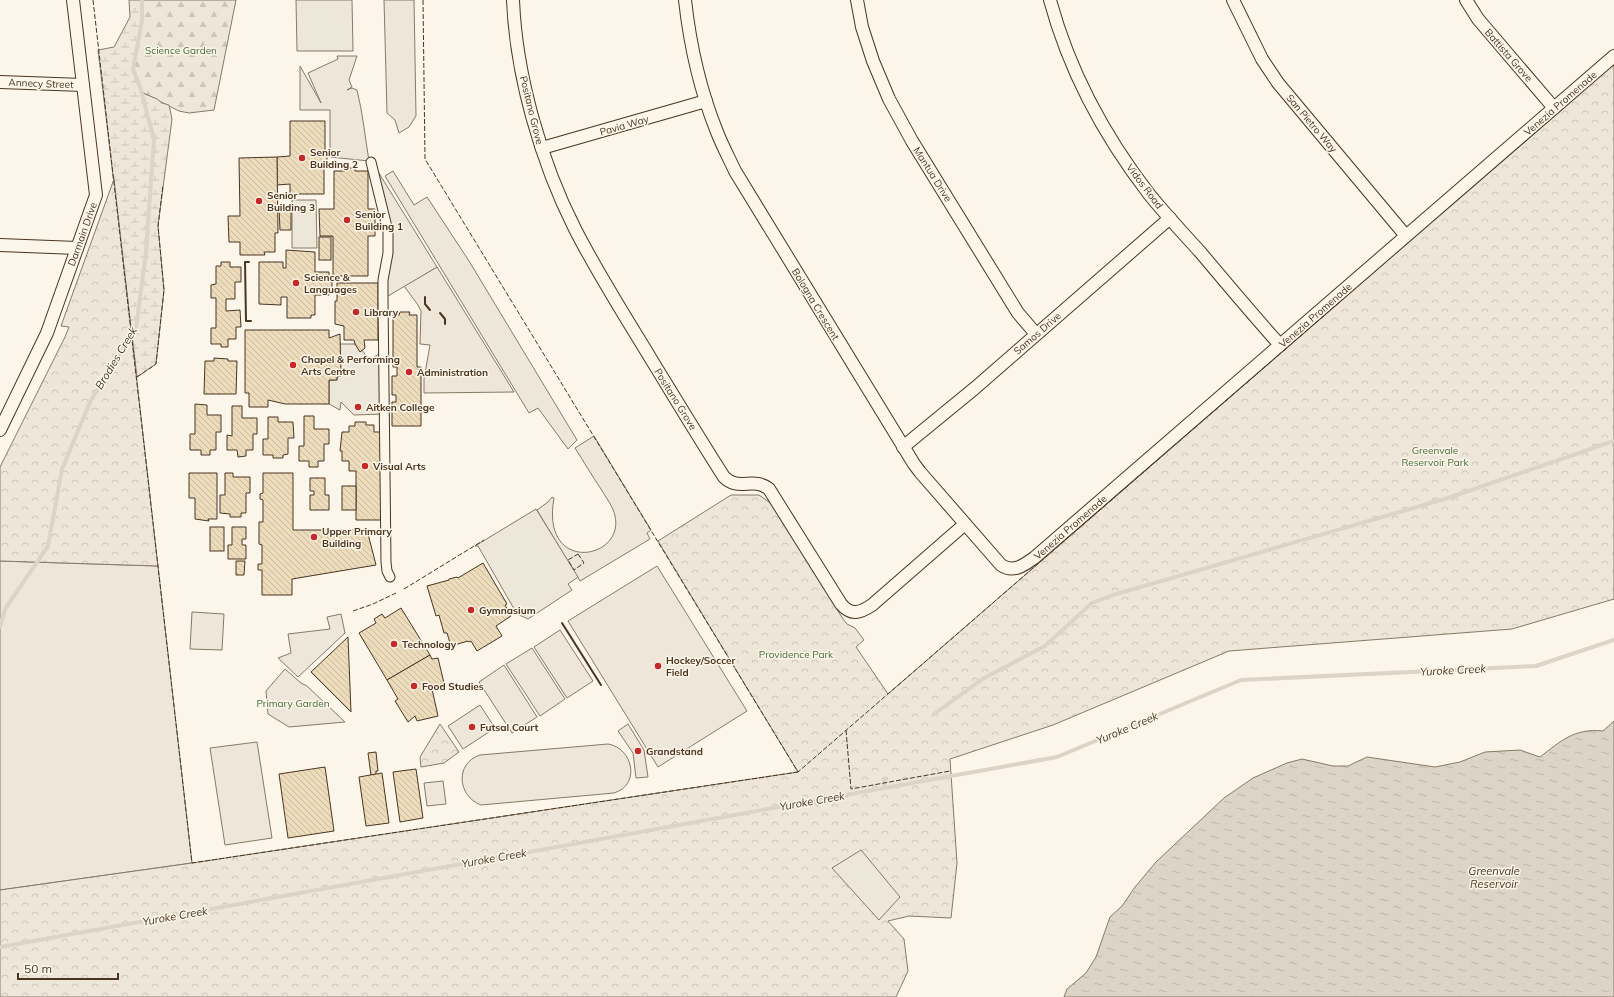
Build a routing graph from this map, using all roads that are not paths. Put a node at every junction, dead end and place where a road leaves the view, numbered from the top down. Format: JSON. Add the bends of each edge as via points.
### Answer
{"nodes":[{"id":1,"x":73,"y":0,"type":"edge"},
{"id":2,"x":513,"y":0,"type":"edge"},
{"id":3,"x":686,"y":0,"type":"edge"},
{"id":4,"x":857,"y":0,"type":"edge"},
{"id":5,"x":1050,"y":0,"type":"edge"},
{"id":6,"x":1233,"y":0,"type":"edge"},
{"id":7,"x":1466,"y":0,"type":"edge"},
{"id":8,"x":1614,"y":56,"type":"edge"},
{"id":9,"x":0,"y":82,"type":"edge"},
{"id":10,"x":83,"y":85,"type":"junction"},
{"id":11,"x":706,"y":101,"type":"junction"},
{"id":12,"x":1554,"y":108,"type":"junction"},
{"id":13,"x":542,"y":148,"type":"junction"},
{"id":14,"x":371,"y":162,"type":"dead end"},
{"id":15,"x":1170,"y":218,"type":"junction"},
{"id":16,"x":1406,"y":236,"type":"junction"},
{"id":17,"x":0,"y":245,"type":"edge"},
{"id":18,"x":77,"y":248,"type":"junction"},
{"id":19,"x":1036,"y":334,"type":"junction"},
{"id":20,"x":1280,"y":346,"type":"junction"},
{"id":21,"x":0,"y":430,"type":"edge"},
{"id":22,"x":903,"y":447,"type":"junction"},
{"id":23,"x":965,"y":524,"type":"junction"},
{"id":24,"x":1013,"y":569,"type":"joint"},
{"id":25,"x":390,"y":577,"type":"dead end"}],
"edges":[{"from":1,"to":10,"type":"street","name":"Darmain Drive"},
{"from":2,"to":13,"type":"street","name":"Positano Grove","via":[[523,74]]},
{"from":3,"to":11,"type":"street","name":"Bologna Crescent","via":[[693,56]]},
{"from":4,"to":19,"type":"street","name":"Mantua Drive","via":[[870,54],[889,99],[1018,313]]},
{"from":5,"to":15,"type":"street","name":"Vidos Road","via":[[1067,51],[1101,121],[1145,189]]},
{"from":6,"to":16,"type":"street","name":"San Pietro Way","via":[[1262,59],[1278,83]]},
{"from":7,"to":12,"type":"street","name":"Battista Grove","via":[[1478,19]]},
{"from":8,"to":12,"type":"street","name":"Venezia Promenade"},
{"from":9,"to":10,"type":"street","name":"Annecy Street"},
{"from":10,"to":18,"type":"street","name":"Darmain Drive","via":[[96,195]]},
{"from":11,"to":13,"type":"street","name":"Pavia Way"},
{"from":11,"to":22,"type":"street","name":"Bologna Crescent","via":[[735,171]]},
{"from":12,"to":16,"type":"street","name":"Venezia Promenade"},
{"from":13,"to":23,"type":"street","name":"Positano Grove","via":[[574,227],[720,471],[730,483],[756,483],[769,489],[846,610],[859,612],[872,605]]},
{"from":14,"to":25,"type":"street","via":[[388,231],[383,299],[386,562]]},
{"from":15,"to":19,"type":"street","name":"Samos Drive"},
{"from":15,"to":20,"type":"street","name":"Vidos Road"},
{"from":16,"to":20,"type":"street","name":"Venezia Promenade"},
{"from":17,"to":18,"type":"street"},
{"from":18,"to":21,"type":"street","name":"Darmain Drive","via":[[47,333]]},
{"from":19,"to":22,"type":"street","name":"Samos Drive"},
{"from":20,"to":24,"type":"street","name":"Venezia Promenade","via":[[1034,558]]},
{"from":22,"to":23,"type":"street","name":"Bologna Crescent","via":[[920,472]]},
{"from":23,"to":24,"type":"street","name":"Bologna Crescent","via":[[1001,565]]}]}
